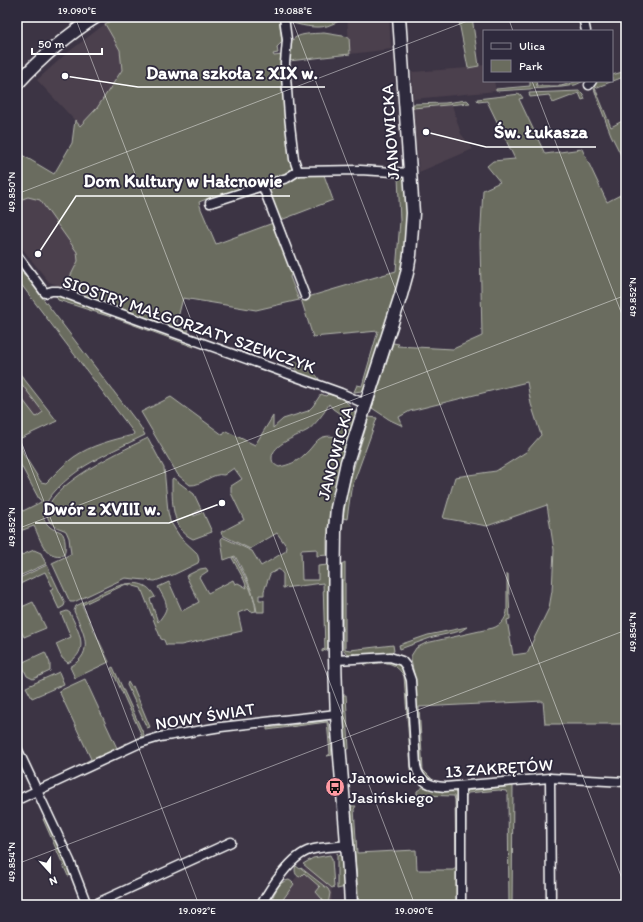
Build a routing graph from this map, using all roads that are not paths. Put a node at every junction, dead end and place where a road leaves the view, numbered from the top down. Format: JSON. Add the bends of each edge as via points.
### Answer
{"nodes":[{"id":1,"x":96,"y":17,"type":"edge"},
{"id":2,"x":284,"y":17,"type":"edge"},
{"id":3,"x":399,"y":17,"type":"edge"},
{"id":4,"x":584,"y":17,"type":"edge"},
{"id":5,"x":586,"y":30,"type":"edge"},
{"id":6,"x":17,"y":84,"type":"edge"},
{"id":7,"x":298,"y":171,"type":"junction"},
{"id":8,"x":410,"y":173,"type":"junction"},
{"id":9,"x":263,"y":187,"type":"junction"},
{"id":10,"x":210,"y":203,"type":"dead end"},
{"id":11,"x":17,"y":255,"type":"edge"},
{"id":12,"x":305,"y":296,"type":"dead end"},
{"id":13,"x":365,"y":404,"type":"junction"},
{"id":14,"x":336,"y":660,"type":"junction"},
{"id":15,"x":337,"y":714,"type":"junction"},
{"id":16,"x":17,"y":748,"type":"edge"},
{"id":17,"x":550,"y":778,"type":"junction"},
{"id":18,"x":626,"y":782,"type":"edge"},
{"id":19,"x":461,"y":786,"type":"junction"},
{"id":20,"x":38,"y":790,"type":"junction"},
{"id":21,"x":17,"y":800,"type":"edge"},
{"id":22,"x":231,"y":842,"type":"dead end"},
{"id":23,"x":348,"y":845,"type":"junction"},
{"id":24,"x":87,"y":905,"type":"edge"},
{"id":25,"x":92,"y":905,"type":"edge"},
{"id":26,"x":261,"y":905,"type":"edge"},
{"id":27,"x":352,"y":905,"type":"edge"},
{"id":28,"x":461,"y":905,"type":"edge"},
{"id":29,"x":551,"y":905,"type":"edge"}],
"edges":[{"from":1,"to":6,"type":"street","via":[[58,45]]},
{"from":2,"to":7,"type":"street","via":[[289,116],[294,159]]},
{"from":3,"to":8,"type":"street","name":"JANOWICKA"},
{"from":4,"to":5,"type":"street"},
{"from":7,"to":8,"type":"street","via":[[360,170]]},
{"from":7,"to":9,"type":"street"},
{"from":8,"to":13,"type":"street","name":"JANOWICKA","via":[[413,230],[409,264]]},
{"from":9,"to":10,"type":"street"},
{"from":9,"to":12,"type":"street"},
{"from":11,"to":13,"type":"street","name":"SIOSTRY MAŁGORZATY SZEWCZYK","via":[[45,293],[58,291],[341,393]]},
{"from":13,"to":14,"type":"street","name":"JANOWICKA","via":[[345,468],[337,508],[334,561]]},
{"from":14,"to":15,"type":"street","name":"JANOWICKA"},
{"from":14,"to":19,"type":"street","name":"13 ZAKRĘTÓW","via":[[390,657],[402,661],[411,680],[416,766],[419,776],[431,786]]},
{"from":15,"to":20,"type":"street","name":"NOWY ŚWIAT","via":[[160,737]]},
{"from":15,"to":23,"type":"street","name":"JANOWICKA"},
{"from":16,"to":20,"type":"street"},
{"from":17,"to":18,"type":"street","name":"13 ZAKRĘTÓW"},
{"from":17,"to":19,"type":"street","name":"13 ZAKRĘTÓW"},
{"from":17,"to":29,"type":"street"},
{"from":19,"to":28,"type":"street"},
{"from":20,"to":21,"type":"street","name":"NOWY ŚWIAT"},
{"from":20,"to":24,"type":"street"},
{"from":22,"to":25,"type":"street"},
{"from":23,"to":26,"type":"street","via":[[314,849],[301,854],[273,886]]},
{"from":23,"to":27,"type":"street","name":"JANOWICKA"}]}
